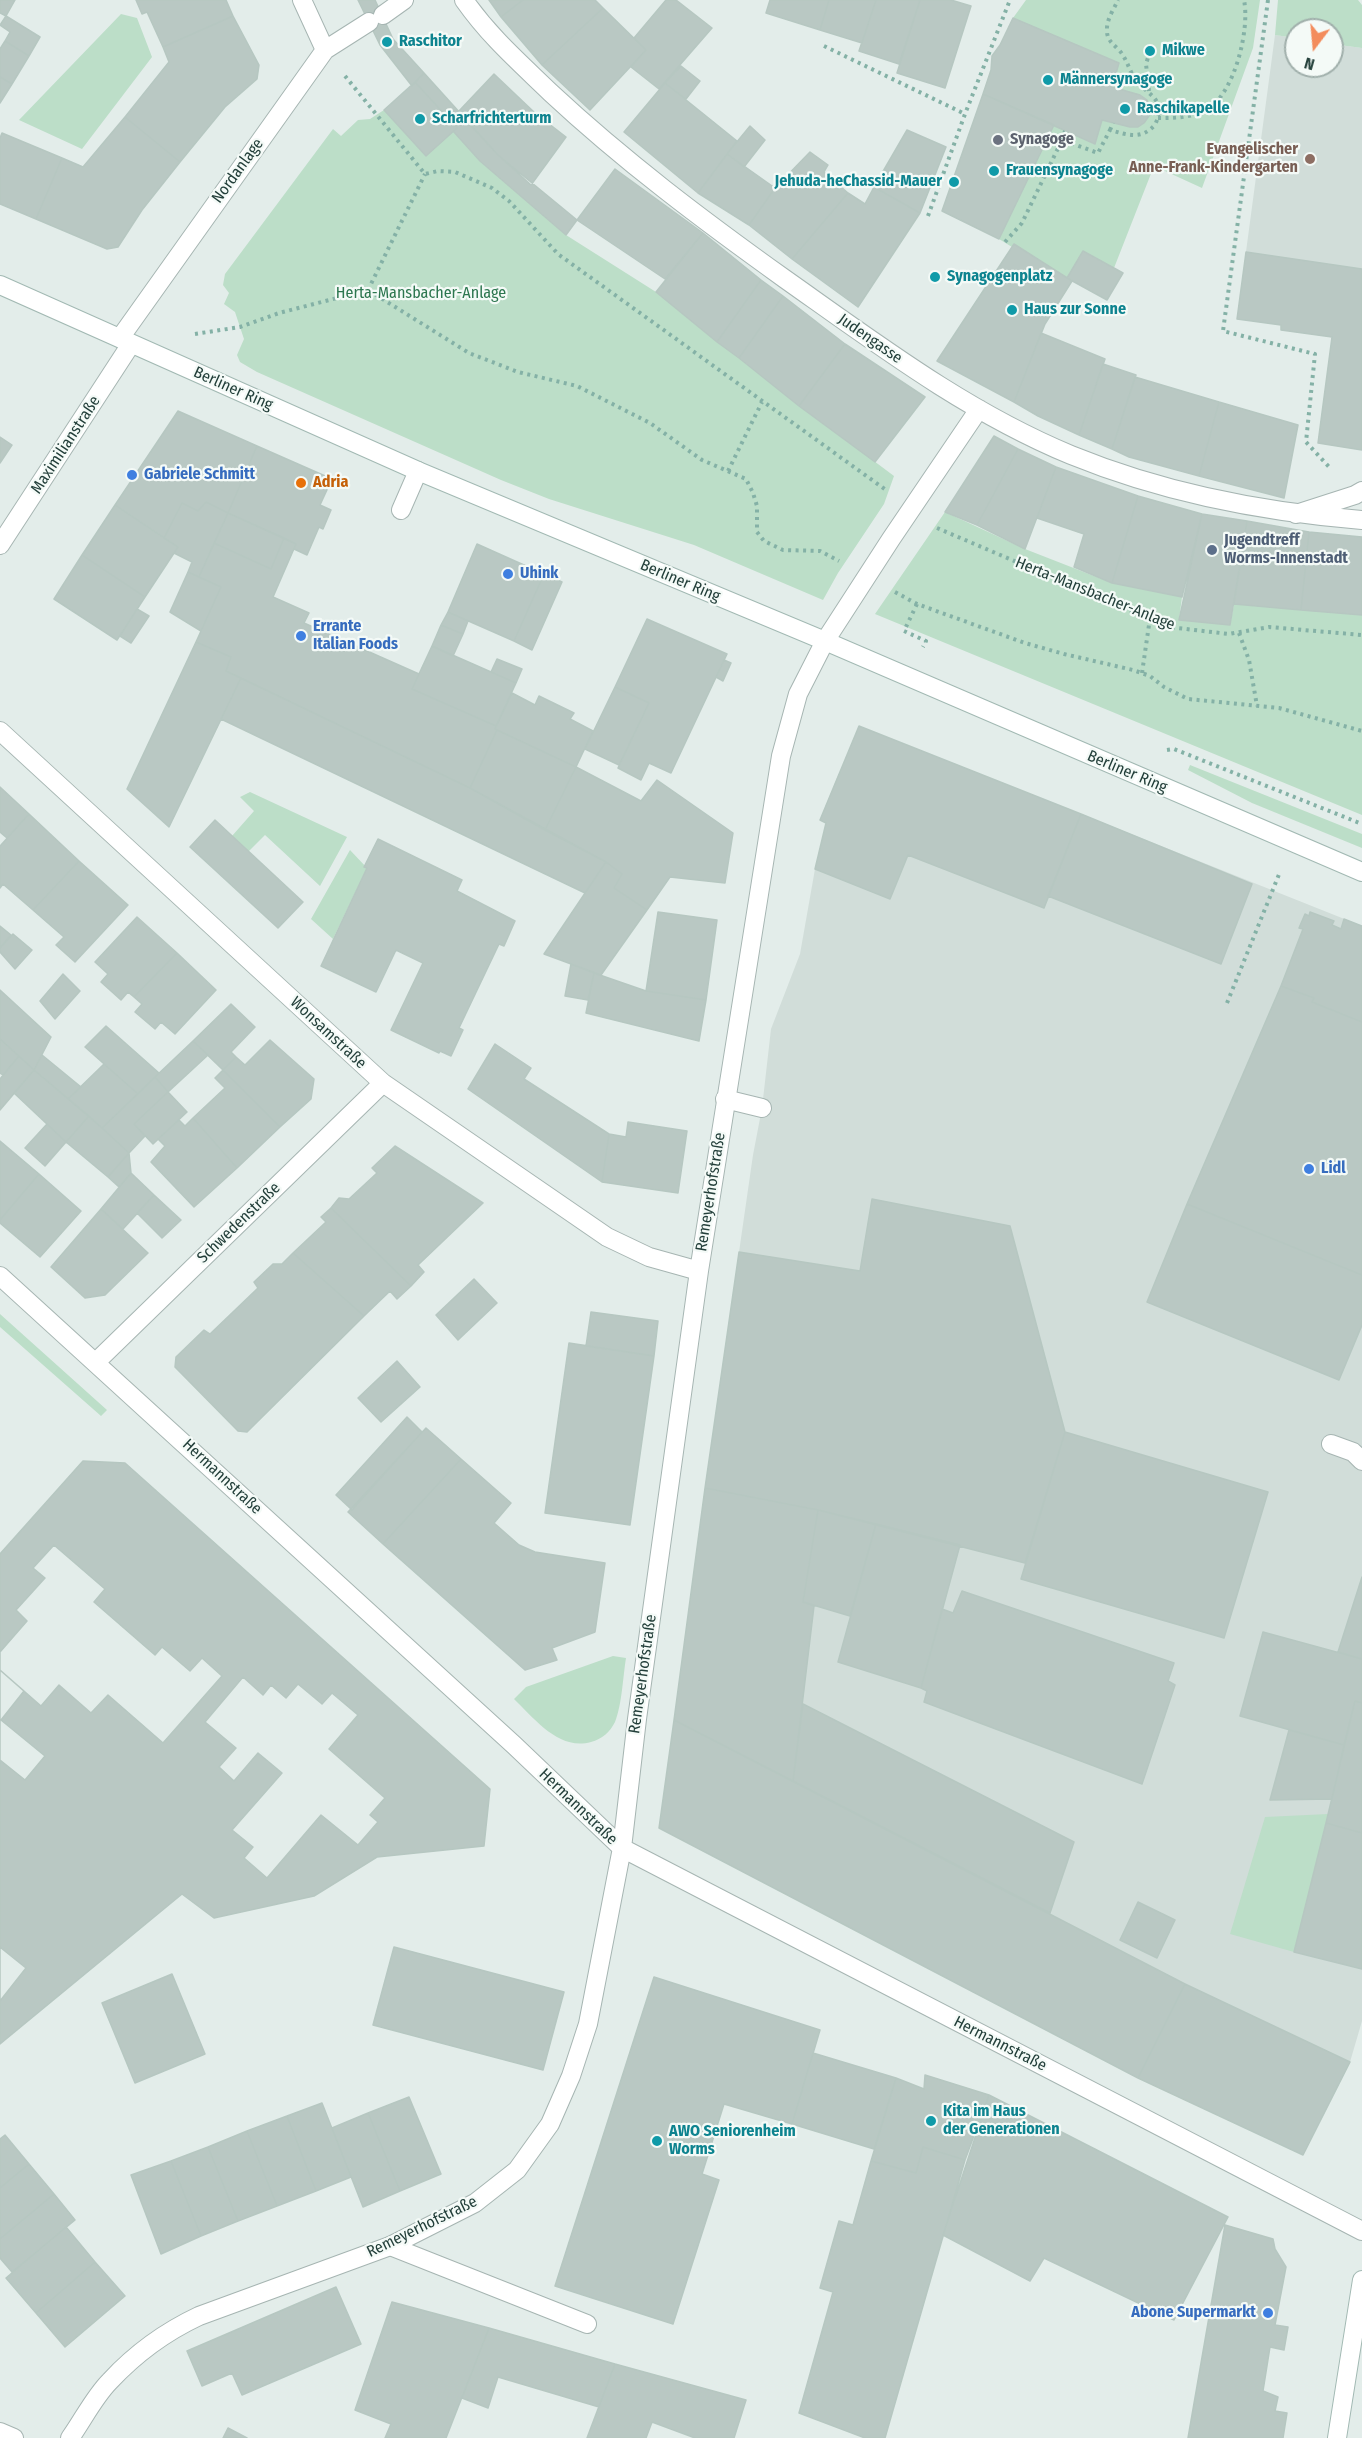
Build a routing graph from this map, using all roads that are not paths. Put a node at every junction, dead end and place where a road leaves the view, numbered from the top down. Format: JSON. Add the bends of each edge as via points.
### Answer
{"nodes":[{"id":1,"x":302,"y":0,"type":"edge"},
{"id":2,"x":404,"y":0,"type":"edge"},
{"id":3,"x":464,"y":0,"type":"edge"},
{"id":4,"x":325,"y":50,"type":"junction"},
{"id":5,"x":0,"y":285,"type":"edge"},
{"id":6,"x":126,"y":341,"type":"junction"},
{"id":7,"x":980,"y":409,"type":"junction"},
{"id":8,"x":418,"y":471,"type":"junction"},
{"id":9,"x":1358,"y":493,"type":"edge"},
{"id":10,"x":400,"y":510,"type":"dead end"},
{"id":11,"x":1294,"y":515,"type":"junction"},
{"id":12,"x":1362,"y":520,"type":"edge"},
{"id":13,"x":0,"y":545,"type":"edge"},
{"id":14,"x":825,"y":641,"type":"junction"},
{"id":15,"x":0,"y":731,"type":"edge"},
{"id":16,"x":1362,"y":872,"type":"edge"},
{"id":17,"x":383,"y":1083,"type":"junction"},
{"id":18,"x":725,"y":1099,"type":"junction"},
{"id":19,"x":762,"y":1108,"type":"dead end"},
{"id":20,"x":699,"y":1271,"type":"junction"},
{"id":21,"x":0,"y":1276,"type":"edge"},
{"id":22,"x":96,"y":1362,"type":"junction"},
{"id":23,"x":1331,"y":1444,"type":"dead end"},
{"id":24,"x":1362,"y":1461,"type":"edge"},
{"id":25,"x":622,"y":1848,"type":"junction"},
{"id":26,"x":1362,"y":2231,"type":"edge"},
{"id":27,"x":390,"y":2246,"type":"junction"},
{"id":28,"x":1362,"y":2280,"type":"edge"},
{"id":29,"x":1360,"y":2299,"type":"edge"},
{"id":30,"x":587,"y":2324,"type":"dead end"},
{"id":31,"x":0,"y":2432,"type":"edge"},
{"id":32,"x":14,"y":2438,"type":"edge"},
{"id":33,"x":70,"y":2438,"type":"edge"},
{"id":34,"x":1337,"y":2438,"type":"edge"}],
"edges":[{"from":1,"to":4,"type":"street"},
{"from":2,"to":4,"type":"street"},
{"from":3,"to":7,"type":"street","name":"Judengasse","via":[[491,36],[642,172],[886,350]]},
{"from":4,"to":6,"type":"street","name":"Nordanlage"},
{"from":5,"to":6,"type":"street","name":"Berliner Ring"},
{"from":6,"to":8,"type":"street","name":"Berliner Ring"},
{"from":6,"to":13,"type":"street","name":"Maximilianstraße"},
{"from":7,"to":11,"type":"street","name":"Judengasse","via":[[1070,454],[1123,474],[1195,495]]},
{"from":7,"to":14,"type":"street"},
{"from":8,"to":10,"type":"street"},
{"from":8,"to":14,"type":"street","name":"Berliner Ring"},
{"from":9,"to":11,"type":"street"},
{"from":11,"to":12,"type":"street","name":"Judengasse"},
{"from":14,"to":16,"type":"street","name":"Berliner Ring"},
{"from":14,"to":18,"type":"street","name":"Remeyerhofstraße","via":[[798,694],[781,756]]},
{"from":15,"to":17,"type":"street","name":"Wonsamstraße"},
{"from":17,"to":20,"type":"street","name":"Wonsamstraße","via":[[607,1237],[649,1257]]},
{"from":17,"to":22,"type":"street","name":"Schwedenstraße"},
{"from":18,"to":19,"type":"street"},
{"from":18,"to":20,"type":"street","name":"Remeyerhofstraße"},
{"from":20,"to":25,"type":"street","name":"Remeyerhofstraße"},
{"from":21,"to":22,"type":"street","name":"Hermannstraße"},
{"from":22,"to":25,"type":"street","name":"Hermannstraße"},
{"from":23,"to":24,"type":"street","via":[[1353,1452]]},
{"from":25,"to":26,"type":"street","name":"Hermannstraße"},
{"from":25,"to":27,"type":"street","name":"Remeyerhofstraße","via":[[588,2024],[572,2076],[550,2124],[517,2170],[475,2203]]},
{"from":27,"to":30,"type":"street"},
{"from":27,"to":33,"type":"street","name":"Remeyerhofstraße","via":[[172,2329],[108,2382]]},
{"from":28,"to":29,"type":"street"},
{"from":29,"to":34,"type":"street"},
{"from":31,"to":32,"type":"street"}]}
